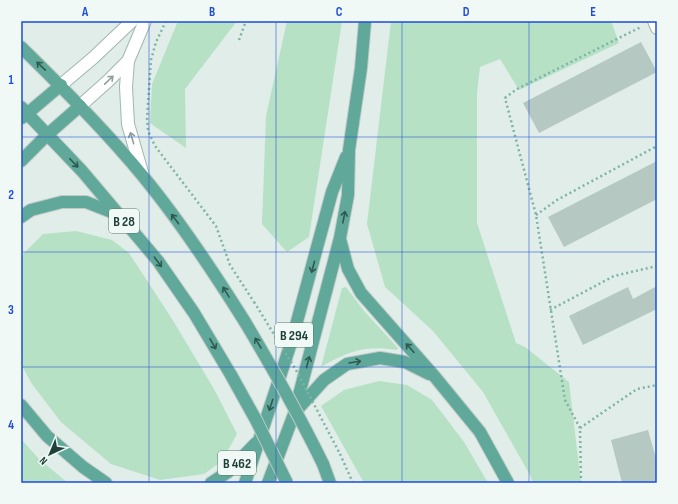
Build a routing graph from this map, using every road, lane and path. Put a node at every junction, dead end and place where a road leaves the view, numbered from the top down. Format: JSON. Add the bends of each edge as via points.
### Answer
{"nodes":[{"id":1,"x":132,"y":21,"type":"edge"},
{"id":2,"x":145,"y":21,"type":"edge"},
{"id":3,"x":166,"y":21,"type":"edge"},
{"id":4,"x":246,"y":21,"type":"edge"},
{"id":5,"x":365,"y":21,"type":"edge"},
{"id":6,"x":654,"y":21,"type":"edge"},
{"id":7,"x":642,"y":26,"type":"dead end"},
{"id":8,"x":657,"y":28,"type":"edge"},
{"id":9,"x":239,"y":40,"type":"dead end"},
{"id":10,"x":21,"y":47,"type":"edge"},
{"id":11,"x":128,"y":61,"type":"junction"},
{"id":12,"x":61,"y":86,"type":"junction"},
{"id":13,"x":80,"y":106,"type":"junction"},
{"id":14,"x":23,"y":113,"type":"edge"},
{"id":15,"x":47,"y":135,"type":"junction"},
{"id":16,"x":657,"y":146,"type":"edge"},
{"id":17,"x":349,"y":150,"type":"junction"},
{"id":18,"x":21,"y":161,"type":"edge"},
{"id":19,"x":143,"y":176,"type":"junction"},
{"id":20,"x":119,"y":215,"type":"junction"},
{"id":21,"x":536,"y":215,"type":"junction"},
{"id":22,"x":21,"y":217,"type":"edge"},
{"id":23,"x":340,"y":238,"type":"junction"},
{"id":24,"x":657,"y":266,"type":"edge"},
{"id":25,"x":550,"y":310,"type":"junction"},
{"id":26,"x":436,"y":377,"type":"junction"},
{"id":27,"x":657,"y":385,"type":"edge"},
{"id":28,"x":21,"y":405,"type":"edge"},
{"id":29,"x":294,"y":414,"type":"junction"},
{"id":30,"x":580,"y":428,"type":"junction"},
{"id":31,"x":260,"y":439,"type":"junction"},
{"id":32,"x":106,"y":483,"type":"edge"},
{"id":33,"x":211,"y":483,"type":"edge"},
{"id":34,"x":244,"y":483,"type":"edge"},
{"id":35,"x":268,"y":483,"type":"edge"},
{"id":36,"x":287,"y":483,"type":"edge"},
{"id":37,"x":330,"y":483,"type":"edge"},
{"id":38,"x":353,"y":483,"type":"edge"},
{"id":39,"x":508,"y":483,"type":"edge"},
{"id":40,"x":581,"y":483,"type":"edge"}],
"edges":[{"from":1,"to":12,"type":"street"},
{"from":2,"to":11,"type":"street"},
{"from":3,"to":38,"type":"path","bridge":true,"via":[[151,60],[148,131],[155,146],[216,226],[230,265],[296,370]]},
{"from":4,"to":9,"type":"path"},
{"from":5,"to":17,"type":"main road","number":"B 294"},
{"from":6,"to":8,"type":"street"},
{"from":7,"to":21,"type":"path","via":[[516,89],[505,98]]},
{"from":12,"to":10,"type":"main road","one_way":true},
{"from":13,"to":11,"type":"street","one_way":true},
{"from":19,"to":11,"type":"street","one_way":true,"via":[[128,124]]},
{"from":12,"to":13,"type":"main road"},
{"from":12,"to":14,"type":"main road"},
{"from":13,"to":15,"type":"main road"},
{"from":13,"to":19,"type":"main road"},
{"from":14,"to":15,"type":"main road","number":"B 28"},
{"from":15,"to":18,"type":"main road"},
{"from":15,"to":20,"type":"main road","number":"B 28","one_way":true},
{"from":16,"to":21,"type":"path","via":[[557,200]]},
{"from":23,"to":17,"type":"main road","number":"B 294","one_way":true,"via":[[348,196]]},
{"from":17,"to":31,"type":"main road","number":"B 294","one_way":true,"via":[[332,192],[292,340]]},
{"from":37,"to":19,"type":"main road","one_way":true,"bridge":true,"via":[[301,420],[245,322],[207,262]]},
{"from":20,"to":22,"type":"main road","via":[[86,202],[62,202],[30,210]]},
{"from":20,"to":36,"type":"main road","number":"B 28","one_way":true,"bridge":true,"via":[[158,261],[190,307],[256,420]]},
{"from":21,"to":25,"type":"path"},
{"from":26,"to":23,"type":"main road","one_way":true,"via":[[361,293],[348,269]]},
{"from":29,"to":23,"type":"main road","number":"B 294","one_way":true},
{"from":24,"to":25,"type":"path","via":[[614,276]]},
{"from":25,"to":30,"type":"path","via":[[565,400]]},
{"from":29,"to":26,"type":"main road","one_way":true,"via":[[324,380],[347,364],[380,358],[405,362]]},
{"from":26,"to":39,"type":"main road","via":[[480,432]]},
{"from":27,"to":30,"type":"path","via":[[637,389]]},
{"from":28,"to":32,"type":"main road","via":[[47,436]]},
{"from":29,"to":35,"type":"main road","number":"B 294"},
{"from":30,"to":40,"type":"path"},
{"from":31,"to":33,"type":"main road","number":"B 462","via":[[228,472]]},
{"from":31,"to":34,"type":"main road","number":"B 294"}]}
